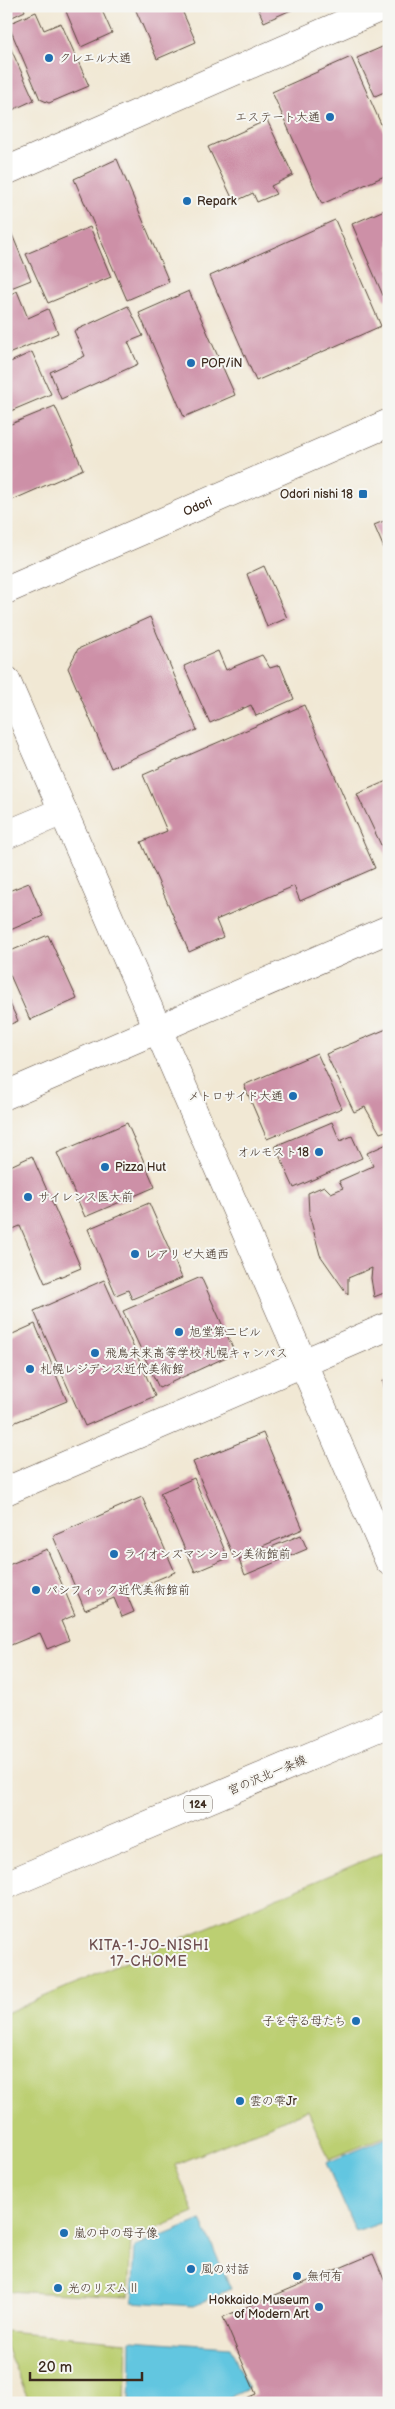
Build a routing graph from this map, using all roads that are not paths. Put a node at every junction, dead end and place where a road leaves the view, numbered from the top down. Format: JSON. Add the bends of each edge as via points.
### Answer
{"nodes":[{"id":1,"x":384,"y":6,"type":"edge"},
{"id":2,"x":6,"y":171,"type":"edge"},
{"id":3,"x":389,"y":423,"type":"edge"},
{"id":4,"x":6,"y":590,"type":"edge"},
{"id":5,"x":6,"y":680,"type":"edge"},
{"id":6,"x":63,"y":811,"type":"junction"},
{"id":7,"x":6,"y":835,"type":"edge"},
{"id":8,"x":389,"y":928,"type":"edge"},
{"id":9,"x":158,"y":1029,"type":"junction"},
{"id":10,"x":6,"y":1095,"type":"edge"},
{"id":11,"x":389,"y":1326,"type":"edge"},
{"id":12,"x":303,"y":1363,"type":"junction"},
{"id":13,"x":6,"y":1491,"type":"edge"},
{"id":14,"x":389,"y":1561,"type":"edge"},
{"id":15,"x":389,"y":1723,"type":"edge"},
{"id":16,"x":6,"y":1885,"type":"edge"}],
"edges":[{"from":1,"to":2,"type":"street"},
{"from":3,"to":4,"type":"street","name":"Odori"},
{"from":5,"to":6,"type":"street"},
{"from":6,"to":7,"type":"street"},
{"from":6,"to":9,"type":"street"},
{"from":8,"to":9,"type":"street"},
{"from":9,"to":10,"type":"street"},
{"from":9,"to":12,"type":"street"},
{"from":11,"to":12,"type":"street"},
{"from":12,"to":13,"type":"street"},
{"from":12,"to":14,"type":"street"},
{"from":15,"to":16,"type":"street","name":"宮の沢北一条線","number":"124"}]}
